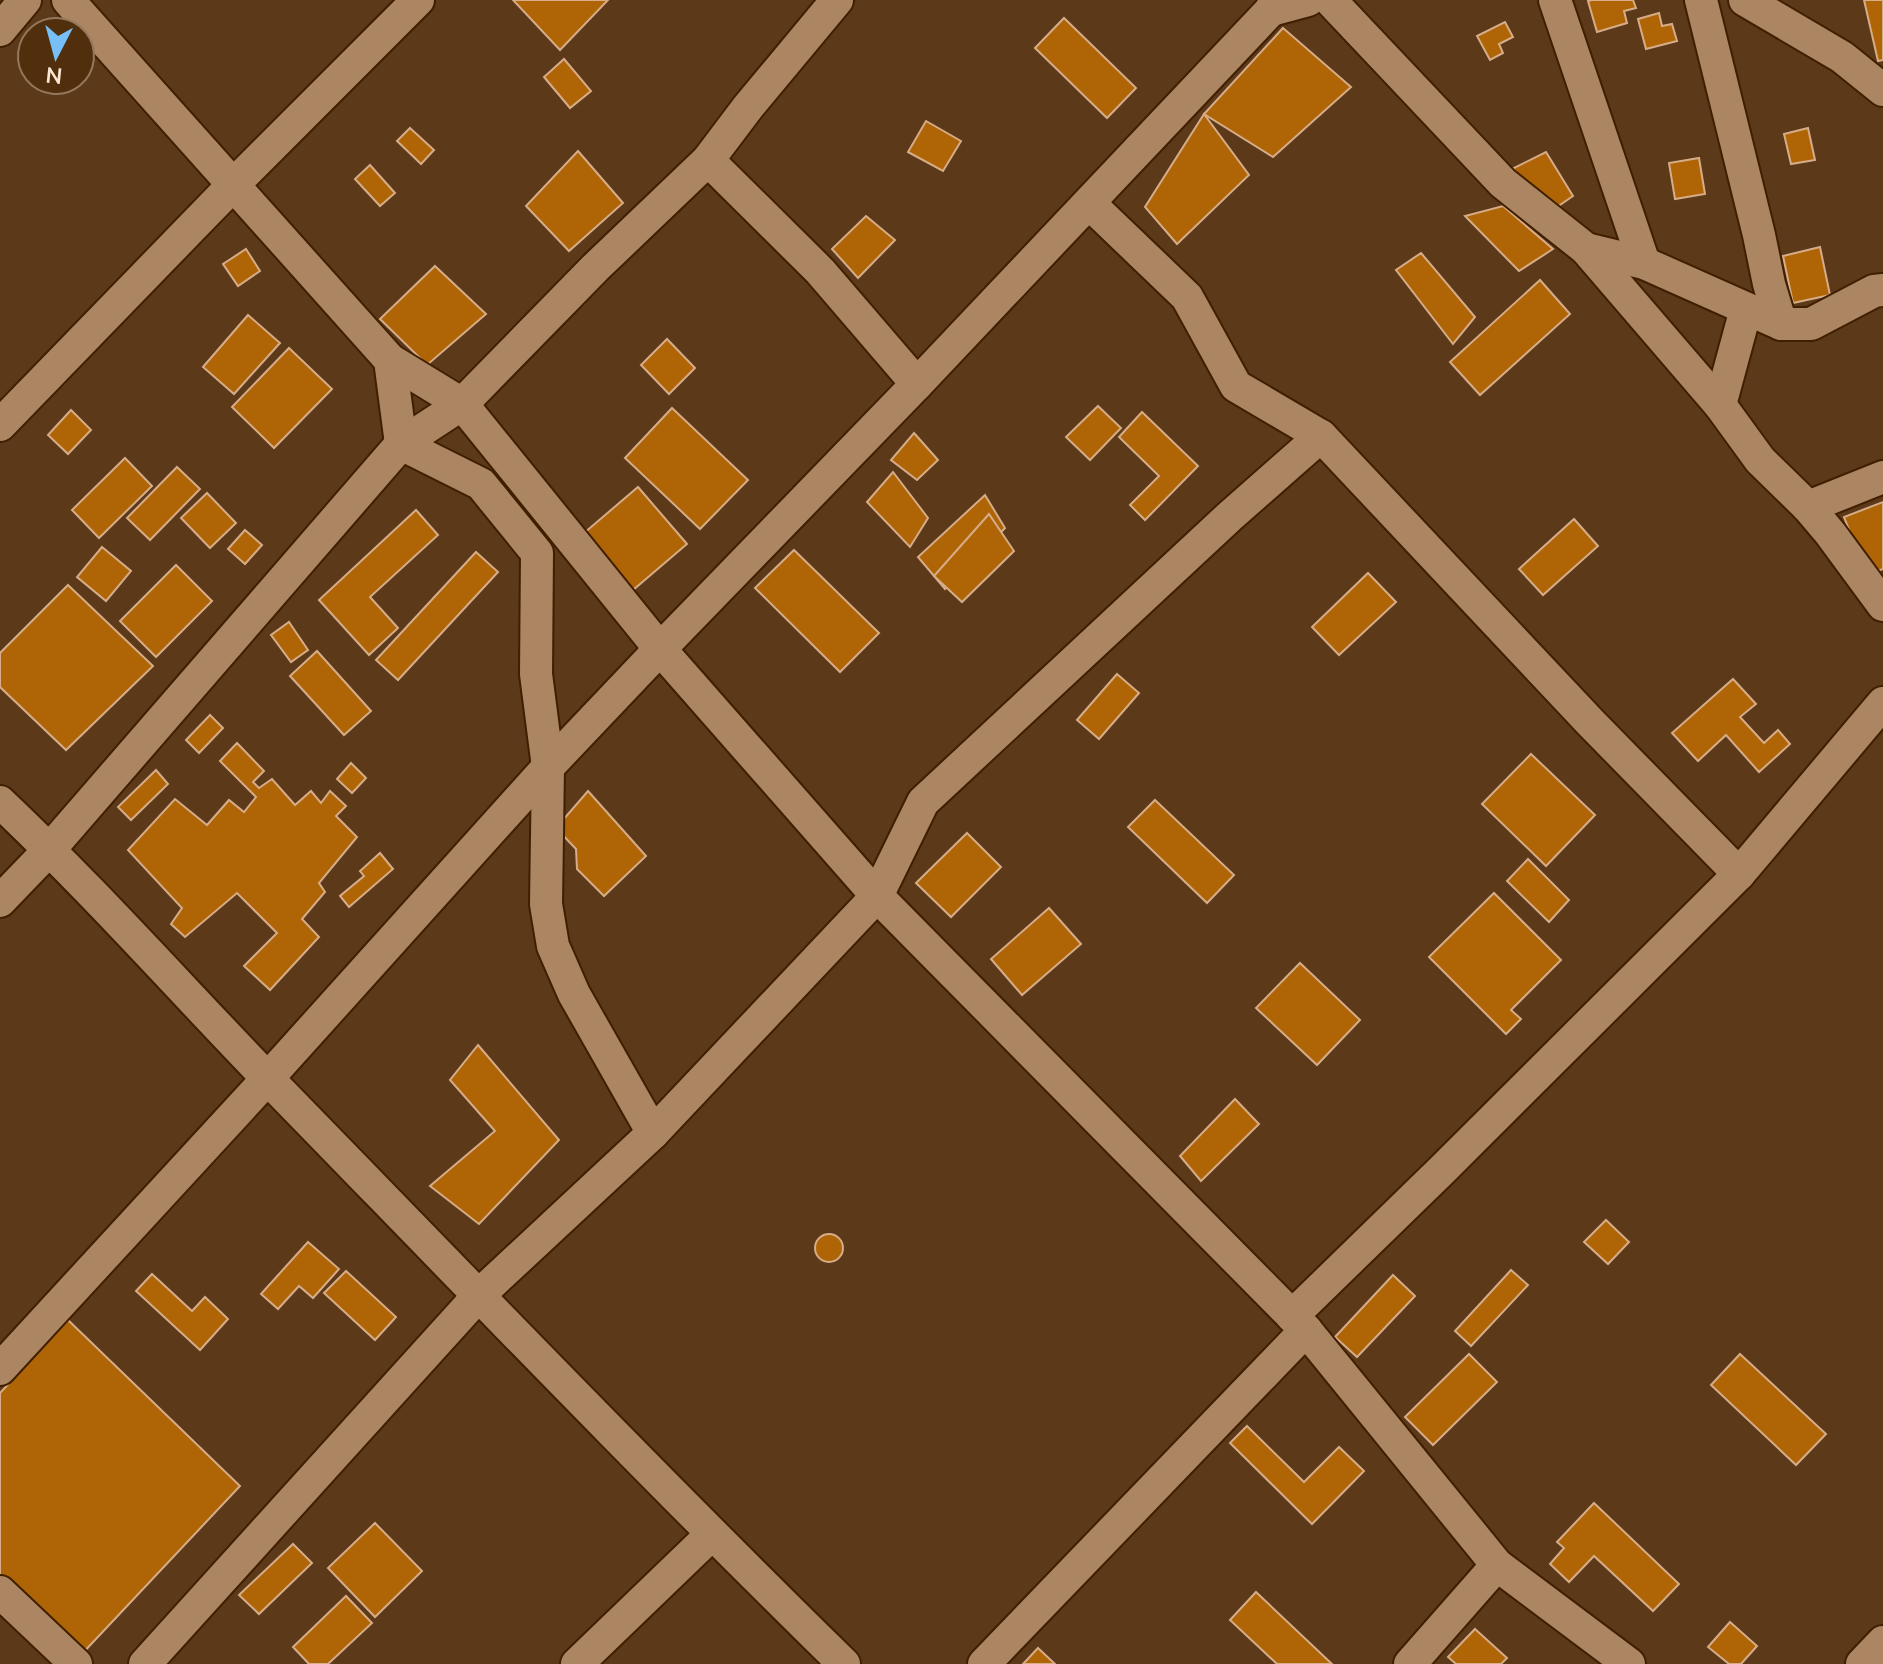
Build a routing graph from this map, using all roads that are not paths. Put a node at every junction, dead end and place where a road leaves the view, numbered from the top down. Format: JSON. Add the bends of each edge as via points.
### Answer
{"nodes":[{"id":1,"x":25,"y":0,"type":"edge"},
{"id":2,"x":68,"y":0,"type":"edge"},
{"id":3,"x":418,"y":0,"type":"edge"},
{"id":4,"x":837,"y":0,"type":"edge"},
{"id":5,"x":1308,"y":0,"type":"edge"},
{"id":6,"x":1330,"y":0,"type":"edge"},
{"id":7,"x":1555,"y":0,"type":"edge"},
{"id":8,"x":1701,"y":0,"type":"edge"},
{"id":9,"x":1745,"y":0,"type":"edge"},
{"id":10,"x":1273,"y":5,"type":"edge"},
{"id":11,"x":0,"y":30,"type":"edge"},
{"id":12,"x":1883,"y":90,"type":"edge"},
{"id":13,"x":708,"y":160,"type":"junction"},
{"id":14,"x":232,"y":186,"type":"junction"},
{"id":15,"x":1089,"y":203,"type":"junction"},
{"id":16,"x":1586,"y":249,"type":"junction"},
{"id":17,"x":1644,"y":263,"type":"junction"},
{"id":18,"x":1883,"y":290,"type":"edge"},
{"id":19,"x":1746,"y":309,"type":"junction"},
{"id":20,"x":1781,"y":324,"type":"junction"},
{"id":21,"x":390,"y":360,"type":"junction"},
{"id":22,"x":917,"y":384,"type":"junction"},
{"id":23,"x":462,"y":404,"type":"junction"},
{"id":24,"x":1720,"y":405,"type":"junction"},
{"id":25,"x":0,"y":425,"type":"edge"},
{"id":26,"x":1321,"y":436,"type":"junction"},
{"id":27,"x":401,"y":444,"type":"junction"},
{"id":28,"x":1883,"y":477,"type":"edge"},
{"id":29,"x":1808,"y":507,"type":"junction"},
{"id":30,"x":1883,"y":605,"type":"edge"},
{"id":31,"x":660,"y":649,"type":"junction"},
{"id":32,"x":1883,"y":703,"type":"edge"},
{"id":33,"x":548,"y":767,"type":"junction"},
{"id":34,"x":0,"y":802,"type":"edge"},
{"id":35,"x":50,"y":849,"type":"junction"},
{"id":36,"x":1739,"y":874,"type":"junction"},
{"id":37,"x":877,"y":896,"type":"junction"},
{"id":38,"x":0,"y":901,"type":"edge"},
{"id":39,"x":268,"y":1078,"type":"junction"},
{"id":40,"x":653,"y":1133,"type":"junction"},
{"id":41,"x":479,"y":1295,"type":"junction"},
{"id":42,"x":1299,"y":1323,"type":"junction"},
{"id":43,"x":0,"y":1369,"type":"edge"},
{"id":44,"x":711,"y":1535,"type":"junction"},
{"id":45,"x":1497,"y":1565,"type":"junction"},
{"id":46,"x":0,"y":1592,"type":"edge"},
{"id":47,"x":1883,"y":1642,"type":"edge"},
{"id":48,"x":76,"y":1664,"type":"edge"},
{"id":49,"x":145,"y":1664,"type":"edge"},
{"id":50,"x":577,"y":1664,"type":"edge"},
{"id":51,"x":844,"y":1664,"type":"edge"},
{"id":52,"x":984,"y":1664,"type":"edge"},
{"id":53,"x":1410,"y":1664,"type":"edge"},
{"id":54,"x":1629,"y":1664,"type":"edge"},
{"id":55,"x":1862,"y":1664,"type":"edge"}],
"edges":[{"from":1,"to":11,"type":"street"},
{"from":2,"to":14,"type":"street"},
{"from":3,"to":14,"type":"street"},
{"from":4,"to":13,"type":"street"},
{"from":5,"to":10,"type":"street"},
{"from":6,"to":16,"type":"street","via":[[1503,183]]},
{"from":7,"to":17,"type":"street"},
{"from":8,"to":20,"type":"street"},
{"from":9,"to":12,"type":"street","via":[[1842,57]]},
{"from":10,"to":15,"type":"street"},
{"from":13,"to":22,"type":"street","via":[[820,271]]},
{"from":13,"to":23,"type":"street"},
{"from":14,"to":21,"type":"street"},
{"from":14,"to":25,"type":"street"},
{"from":15,"to":22,"type":"street"},
{"from":15,"to":26,"type":"street","via":[[1187,297],[1236,386]]},
{"from":16,"to":17,"type":"street"},
{"from":16,"to":24,"type":"street"},
{"from":17,"to":19,"type":"street"},
{"from":18,"to":20,"type":"street","via":[[1811,324]]},
{"from":19,"to":20,"type":"street"},
{"from":19,"to":24,"type":"street"},
{"from":21,"to":23,"type":"street"},
{"from":21,"to":27,"type":"street"},
{"from":22,"to":31,"type":"street"},
{"from":23,"to":27,"type":"street"},
{"from":23,"to":31,"type":"street"},
{"from":24,"to":29,"type":"street","via":[[1760,460]]},
{"from":26,"to":36,"type":"street"},
{"from":26,"to":37,"type":"street","via":[[923,802]]},
{"from":27,"to":33,"type":"street","via":[[481,484],[537,553],[536,674]]},
{"from":27,"to":35,"type":"street"},
{"from":28,"to":29,"type":"street"},
{"from":29,"to":30,"type":"street"},
{"from":31,"to":33,"type":"street"},
{"from":31,"to":37,"type":"street"},
{"from":32,"to":36,"type":"street"},
{"from":33,"to":39,"type":"street"},
{"from":33,"to":40,"type":"street","via":[[546,904],[553,946],[574,994]]},
{"from":34,"to":35,"type":"street"},
{"from":35,"to":38,"type":"street"},
{"from":35,"to":39,"type":"street"},
{"from":36,"to":42,"type":"street","via":[[1454,1158]]},
{"from":37,"to":40,"type":"street"},
{"from":37,"to":42,"type":"street"},
{"from":39,"to":41,"type":"street"},
{"from":39,"to":43,"type":"street"},
{"from":40,"to":41,"type":"street"},
{"from":41,"to":44,"type":"street"},
{"from":41,"to":49,"type":"street"},
{"from":42,"to":45,"type":"street"},
{"from":42,"to":52,"type":"street"},
{"from":44,"to":50,"type":"street"},
{"from":44,"to":51,"type":"street"},
{"from":45,"to":53,"type":"street"},
{"from":45,"to":54,"type":"street"},
{"from":46,"to":48,"type":"street"},
{"from":47,"to":55,"type":"street"}]}
